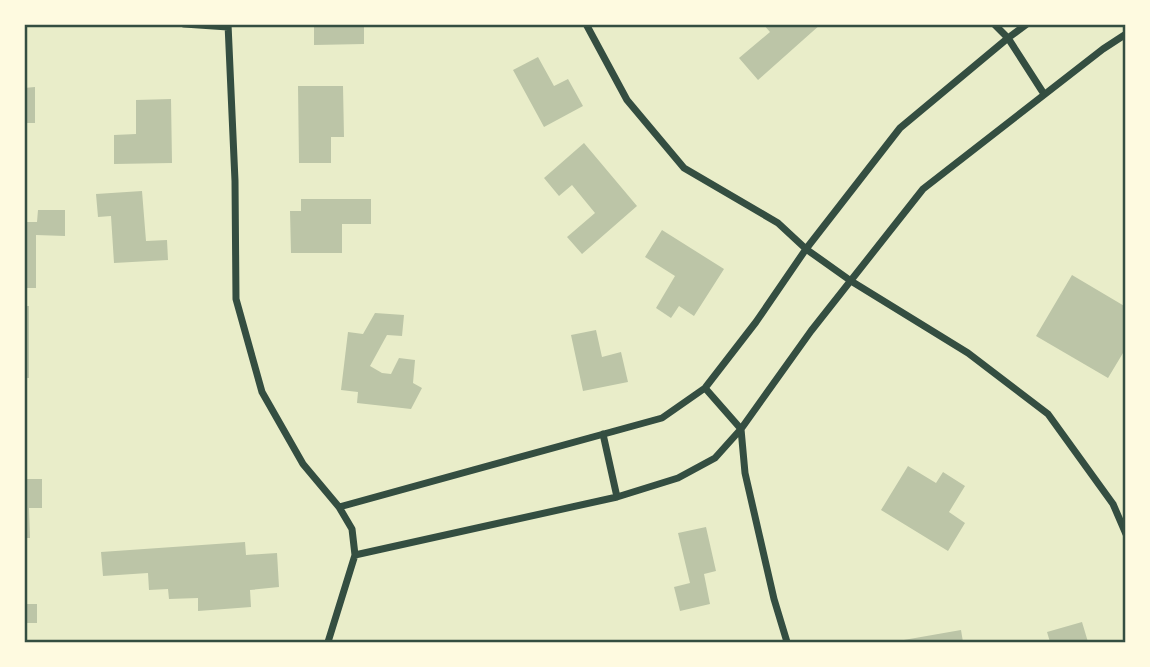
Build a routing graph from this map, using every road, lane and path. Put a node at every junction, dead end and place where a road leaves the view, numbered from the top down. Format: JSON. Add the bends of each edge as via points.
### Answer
{"nodes":[{"id":1,"x":184,"y":24,"type":"edge"},
{"id":2,"x":586,"y":24,"type":"edge"},
{"id":3,"x":994,"y":24,"type":"edge"},
{"id":4,"x":1027,"y":24,"type":"edge"},
{"id":5,"x":228,"y":26,"type":"edge"},
{"id":6,"x":1125,"y":34,"type":"edge"},
{"id":7,"x":1008,"y":38,"type":"junction"},
{"id":8,"x":1044,"y":94,"type":"junction"},
{"id":9,"x":806,"y":249,"type":"junction"},
{"id":10,"x":851,"y":281,"type":"junction"},
{"id":11,"x":705,"y":388,"type":"junction"},
{"id":12,"x":741,"y":429,"type":"junction"},
{"id":13,"x":603,"y":434,"type":"junction"},
{"id":14,"x":617,"y":497,"type":"junction"},
{"id":15,"x":339,"y":507,"type":"junction"},
{"id":16,"x":1125,"y":534,"type":"edge"},
{"id":17,"x":355,"y":555,"type":"junction"},
{"id":18,"x":328,"y":642,"type":"edge"},
{"id":19,"x":786,"y":642,"type":"edge"}],
"edges":[{"from":1,"to":5,"type":"street"},
{"from":2,"to":9,"type":"street","via":[[627,100],[684,168],[778,223]]},
{"from":3,"to":7,"type":"street"},
{"from":4,"to":7,"type":"street"},
{"from":5,"to":15,"type":"street","via":[[236,299],[262,392],[303,464]]},
{"from":6,"to":8,"type":"street"},
{"from":7,"to":8,"type":"street"},
{"from":7,"to":9,"type":"street","via":[[900,128]]},
{"from":8,"to":10,"type":"street","via":[[923,189]]},
{"from":9,"to":10,"type":"street"},
{"from":9,"to":11,"type":"street"},
{"from":10,"to":12,"type":"street"},
{"from":10,"to":16,"type":"street","via":[[968,353],[1048,414],[1113,504]]},
{"from":11,"to":12,"type":"street"},
{"from":11,"to":13,"type":"street","via":[[662,418]]},
{"from":12,"to":14,"type":"street","via":[[715,458],[678,478]]},
{"from":12,"to":19,"type":"street","via":[[746,473]]},
{"from":13,"to":14,"type":"street"},
{"from":13,"to":15,"type":"street"},
{"from":14,"to":17,"type":"street"},
{"from":15,"to":17,"type":"street","via":[[352,529]]},
{"from":17,"to":18,"type":"street"}]}
